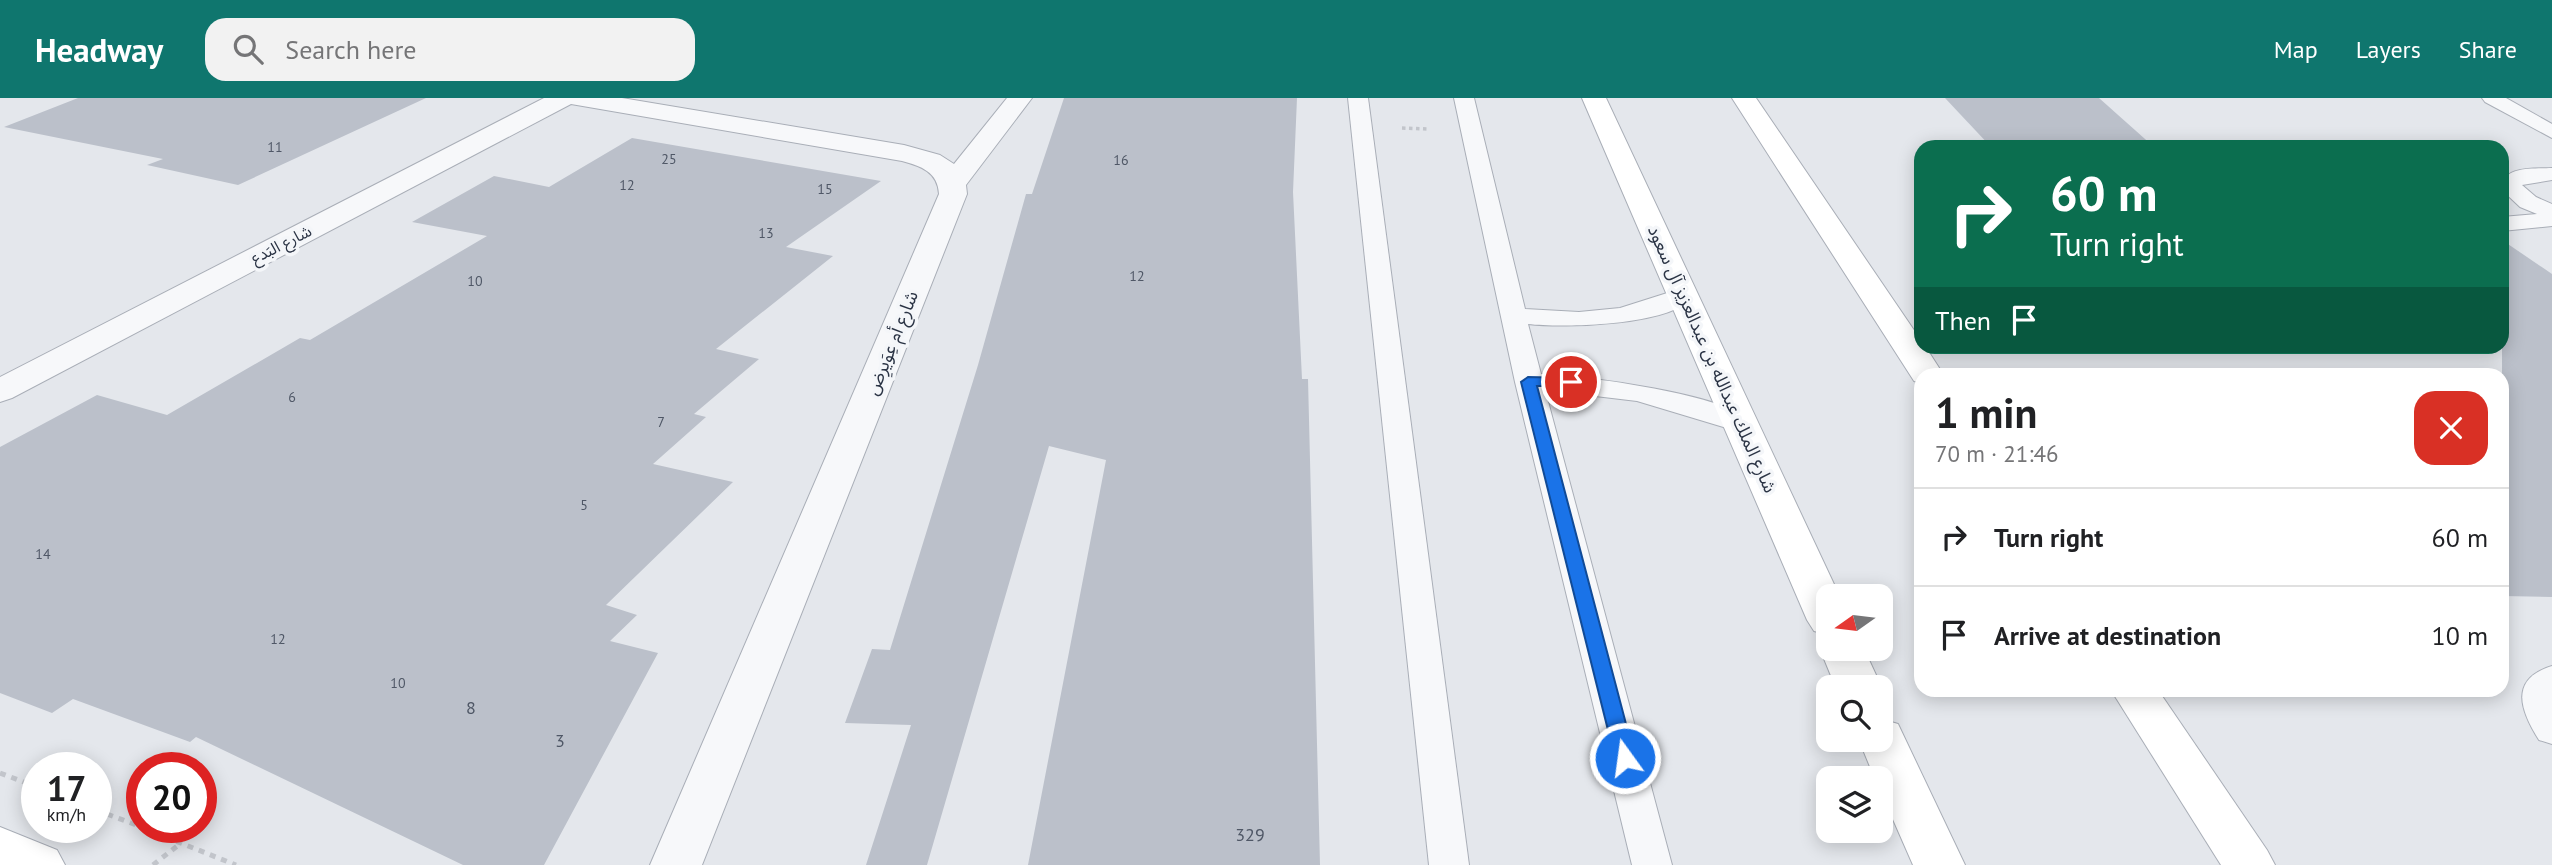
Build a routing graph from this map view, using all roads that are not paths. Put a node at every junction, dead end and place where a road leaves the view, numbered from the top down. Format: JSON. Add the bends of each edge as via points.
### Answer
{"nodes":[{"id":1,"x":563,"y":98,"type":"edge"},
{"id":2,"x":577,"y":98,"type":"edge"},
{"id":3,"x":1020,"y":98,"type":"edge"},
{"id":4,"x":1357,"y":98,"type":"edge"},
{"id":5,"x":1464,"y":98,"type":"edge"},
{"id":6,"x":1594,"y":98,"type":"edge"},
{"id":7,"x":1717,"y":98,"type":"edge"},
{"id":8,"x":1744,"y":98,"type":"edge"},
{"id":9,"x":2492,"y":98,"type":"edge"},
{"id":10,"x":1765,"y":129,"type":"junction"},
{"id":11,"x":2552,"y":132,"type":"edge"},
{"id":12,"x":2552,"y":174,"type":"edge"},
{"id":13,"x":954,"y":183,"type":"junction"},
{"id":14,"x":2552,"y":212,"type":"edge"},
{"id":15,"x":2552,"y":219,"type":"edge"},
{"id":16,"x":2509,"y":222,"type":"edge"},
{"id":17,"x":1683,"y":295,"type":"junction"},
{"id":18,"x":1514,"y":315,"type":"junction"},
{"id":19,"x":1922,"y":368,"type":"edge"},
{"id":20,"x":1528,"y":382,"type":"junction"},
{"id":21,"x":0,"y":391,"type":"edge"},
{"id":22,"x":1740,"y":424,"type":"junction"},
{"id":23,"x":1816,"y":591,"type":"edge"},
{"id":24,"x":2552,"y":679,"type":"edge"},
{"id":25,"x":2139,"y":697,"type":"edge"},
{"id":26,"x":2552,"y":730,"type":"edge"},
{"id":27,"x":1888,"y":752,"type":"edge"},
{"id":28,"x":0,"y":848,"type":"edge"},
{"id":29,"x":39,"y":865,"type":"edge"},
{"id":30,"x":676,"y":865,"type":"edge"},
{"id":31,"x":1449,"y":865,"type":"edge"},
{"id":32,"x":1652,"y":865,"type":"edge"},
{"id":33,"x":1939,"y":865,"type":"edge"},
{"id":34,"x":2249,"y":865,"type":"edge"}],
"edges":[{"from":1,"to":21,"type":"street","name":"شارع البَدع"},
{"from":2,"to":13,"type":"street","via":[[904,153],[938,164]]},
{"from":3,"to":13,"type":"street"},
{"from":4,"to":31,"type":"lane"},
{"from":5,"to":18,"type":"lane"},
{"from":6,"to":17,"type":"main road","name":"شارع الملك عبدالله بن عبدالعزيز آل سعود"},
{"from":7,"to":10,"type":"main road"},
{"from":8,"to":10,"type":"main road"},
{"from":9,"to":11,"type":"lane"},
{"from":10,"to":19,"type":"main road"},
{"from":12,"to":14,"type":"lane","via":[[2522,176],[2511,186],[2528,202]]},
{"from":13,"to":30,"type":"street","name":"شارع أم عِوَيرِض"},
{"from":15,"to":16,"type":"lane"},
{"from":17,"to":18,"type":"lane","via":[[1628,316],[1585,321]]},
{"from":17,"to":22,"type":"main road","name":"شارع الملك عبدالله بن عبدالعزيز آل سعود"},
{"from":18,"to":20,"type":"lane"},
{"from":20,"to":22,"type":"lane","via":[[1608,385],[1700,407]]},
{"from":20,"to":32,"type":"lane"},
{"from":22,"to":23,"type":"main road","name":"شارع الملك عبدالله بن عبدالعزيز آل سعود"},
{"from":24,"to":26,"type":"lane","via":[[2540,690],[2538,702]]},
{"from":25,"to":34,"type":"main road"},
{"from":27,"to":33,"type":"main road"},
{"from":28,"to":29,"type":"main road"}]}
